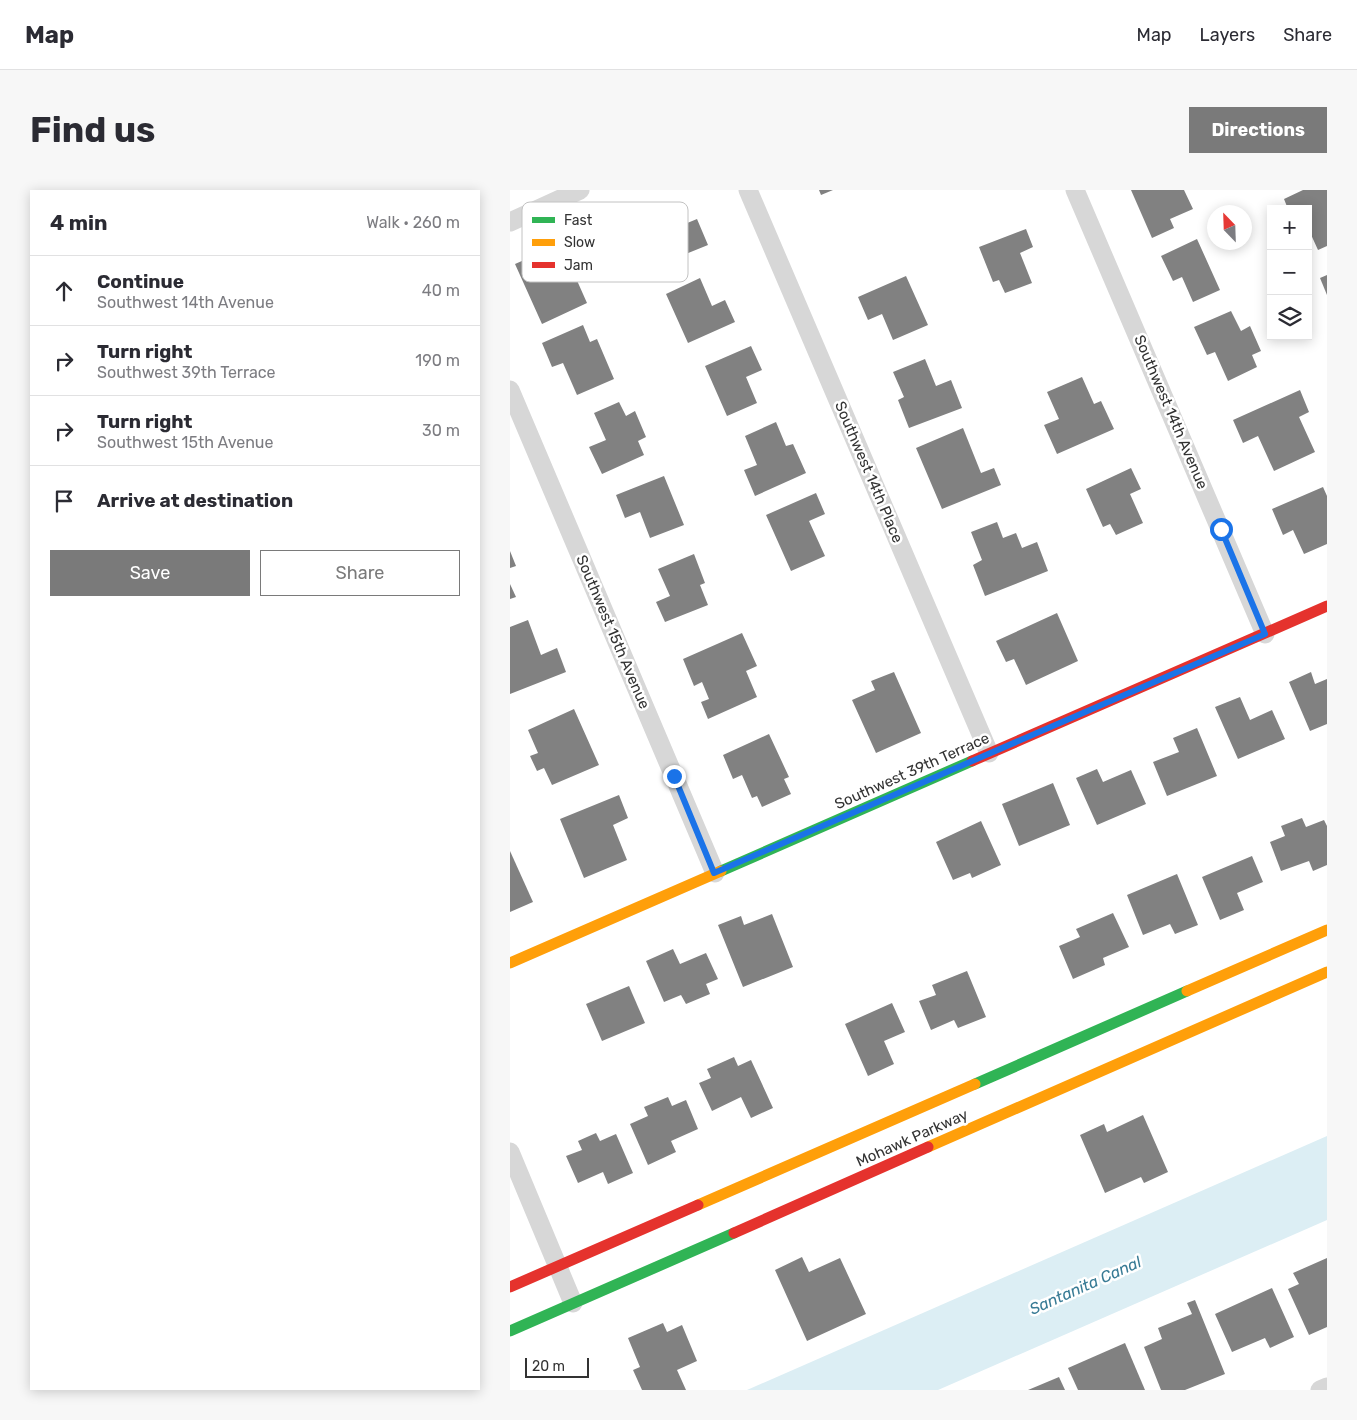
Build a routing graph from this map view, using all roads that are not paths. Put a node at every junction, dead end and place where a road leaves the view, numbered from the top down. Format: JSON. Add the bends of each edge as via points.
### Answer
{"nodes":[{"id":1,"x":580,"y":190,"type":"edge"},
{"id":2,"x":748,"y":190,"type":"edge"},
{"id":3,"x":1075,"y":190,"type":"edge"},
{"id":4,"x":554,"y":202,"type":"edge"},
{"id":5,"x":522,"y":217,"type":"edge"},
{"id":6,"x":510,"y":222,"type":"edge"},
{"id":7,"x":510,"y":390,"type":"edge"},
{"id":8,"x":1327,"y":606,"type":"edge"},
{"id":9,"x":1265,"y":634,"type":"junction"},
{"id":10,"x":989,"y":754,"type":"junction"},
{"id":11,"x":714,"y":873,"type":"junction"},
{"id":12,"x":1327,"y":930,"type":"edge"},
{"id":13,"x":510,"y":963,"type":"edge"},
{"id":14,"x":1327,"y":972,"type":"edge"},
{"id":15,"x":510,"y":1152,"type":"edge"},
{"id":16,"x":557,"y":1267,"type":"junction"},
{"id":17,"x":510,"y":1287,"type":"edge"},
{"id":18,"x":573,"y":1303,"type":"junction"},
{"id":19,"x":510,"y":1330,"type":"edge"},
{"id":20,"x":1327,"y":1387,"type":"edge"},
{"id":21,"x":1320,"y":1390,"type":"edge"}],
"edges":[{"from":1,"to":4,"type":"street"},
{"from":2,"to":10,"type":"street","name":"Southwest 14th Place"},
{"from":3,"to":9,"type":"street","name":"Southwest 14th Avenue"},
{"from":5,"to":6,"type":"street"},
{"from":7,"to":11,"type":"street","name":"Southwest 15th Avenue"},
{"from":8,"to":9,"type":"street","name":"Southwest 39th Terrace"},
{"from":9,"to":10,"type":"street","name":"Southwest 39th Terrace"},
{"from":10,"to":11,"type":"street","name":"Southwest 39th Terrace"},
{"from":11,"to":13,"type":"street","name":"Southwest 39th Terrace"},
{"from":12,"to":16,"type":"street","name":"Mohawk Parkway"},
{"from":14,"to":18,"type":"street","name":"Mohawk Parkway"},
{"from":15,"to":16,"type":"street"},
{"from":16,"to":17,"type":"street","name":"Mohawk Parkway"},
{"from":16,"to":18,"type":"street"},
{"from":18,"to":19,"type":"street","name":"Mohawk Parkway"},
{"from":20,"to":21,"type":"street"}]}
